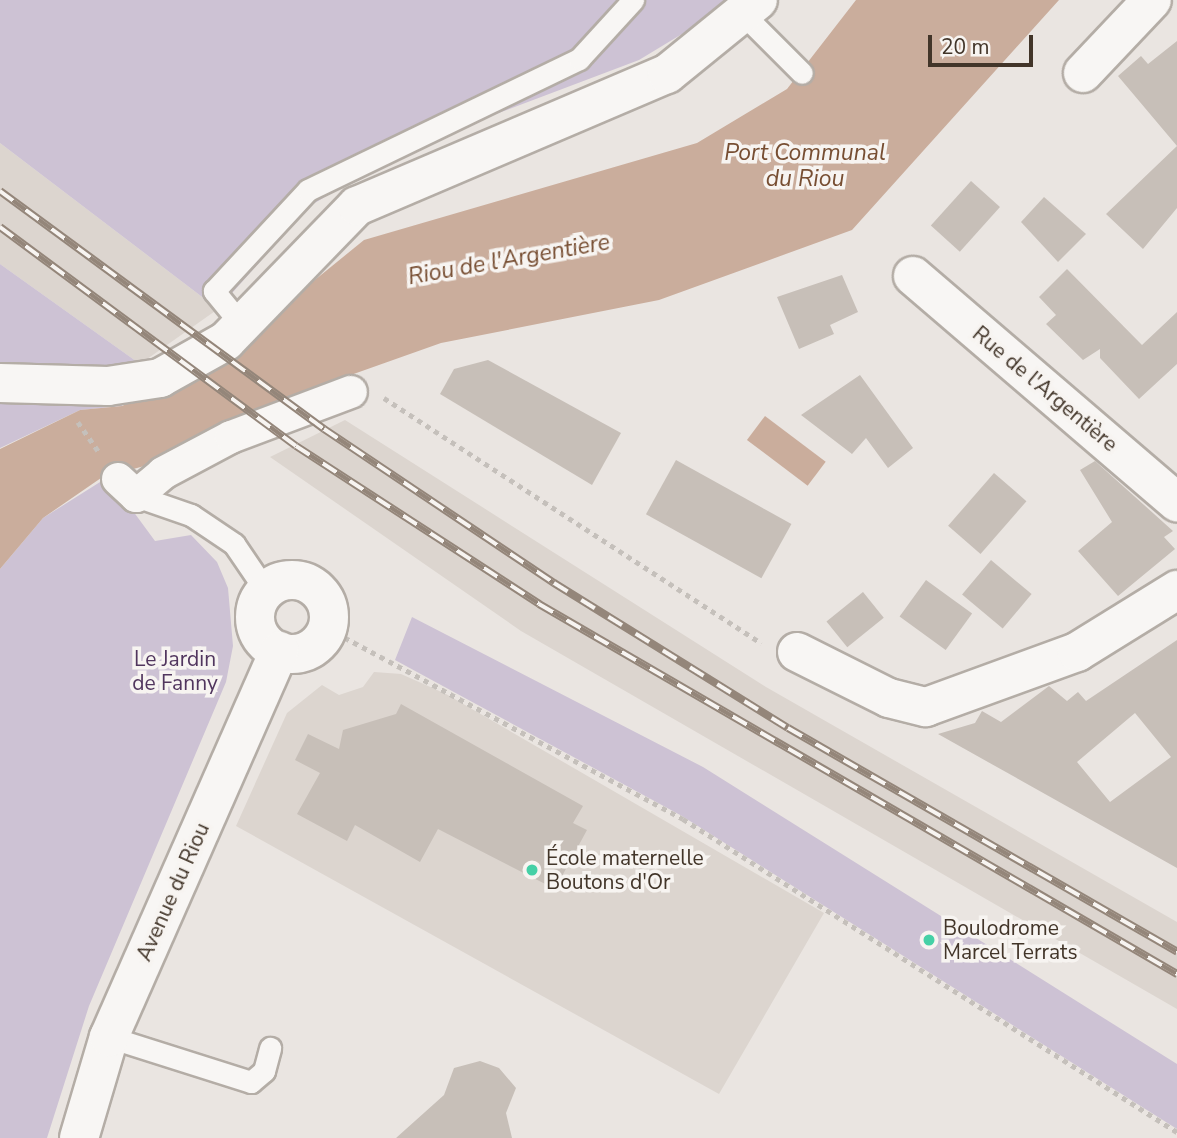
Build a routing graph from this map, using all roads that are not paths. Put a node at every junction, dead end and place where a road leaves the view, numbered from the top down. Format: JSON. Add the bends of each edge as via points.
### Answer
{"nodes":[{"id":1,"x":633,"y":0,"type":"edge"},
{"id":2,"x":1152,"y":0,"type":"edge"},
{"id":3,"x":744,"y":12,"type":"edge"},
{"id":4,"x":802,"y":72,"type":"dead end"},
{"id":5,"x":1083,"y":73,"type":"dead end"},
{"id":6,"x":913,"y":276,"type":"dead end"},
{"id":7,"x":241,"y":324,"type":"junction"},
{"id":8,"x":0,"y":383,"type":"edge"},
{"id":9,"x":351,"y":392,"type":"road end"},
{"id":10,"x":127,"y":488,"type":"joint"},
{"id":11,"x":1177,"y":502,"type":"edge"},
{"id":12,"x":1177,"y":590,"type":"edge"},
{"id":13,"x":266,"y":591,"type":"junction"},
{"id":14,"x":279,"y":651,"type":"junction"},
{"id":15,"x":797,"y":652,"type":"road end"},
{"id":16,"x":109,"y":1037,"type":"junction"},
{"id":17,"x":270,"y":1048,"type":"dead end"},
{"id":18,"x":79,"y":1138,"type":"edge"}],
"edges":[{"from":1,"to":7,"type":"lane","via":[[579,59],[307,190],[214,291]]},
{"from":2,"to":5,"type":"street"},
{"from":3,"to":4,"type":"lane"},
{"from":3,"to":7,"type":"street","via":[[667,74],[357,206]]},
{"from":6,"to":11,"type":"street","name":"Rue de l'Argentière"},
{"from":7,"to":8,"type":"street","via":[[226,341],[160,378],[108,386]]},
{"from":9,"to":10,"type":"street","via":[[231,438]]},
{"from":10,"to":13,"type":"lane","via":[[191,515],[234,544]]},
{"from":12,"to":15,"type":"street","via":[[1077,652],[926,707],[889,698]]},
{"from":13,"to":14,"type":"street","via":[[255,615],[257,629]]},
{"from":13,"to":14,"type":"street","via":[[290,580],[315,588],[327,606],[327,628],[306,651]]},
{"from":14,"to":16,"type":"street","name":"Avenue du Riou"},
{"from":16,"to":17,"type":"lane","via":[[251,1082],[264,1071]]},
{"from":16,"to":18,"type":"street","name":"Avenue du Riou"}]}
